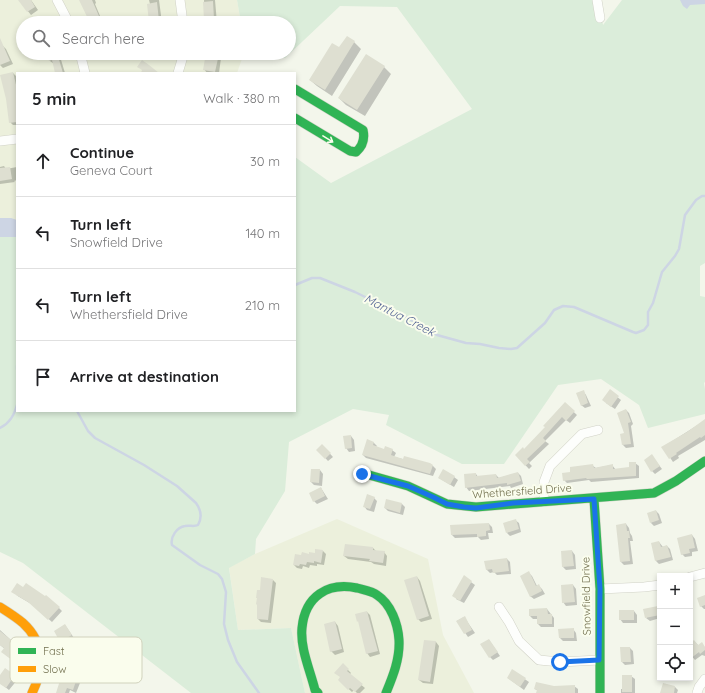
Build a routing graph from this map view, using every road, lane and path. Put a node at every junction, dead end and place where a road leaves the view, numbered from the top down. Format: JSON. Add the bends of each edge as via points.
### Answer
{"nodes":[{"id":1,"x":57,"y":0,"type":"edge"},
{"id":2,"x":180,"y":0,"type":"edge"},
{"id":3,"x":597,"y":0,"type":"edge"},
{"id":4,"x":65,"y":16,"type":"edge"},
{"id":5,"x":182,"y":16,"type":"edge"},
{"id":6,"x":600,"y":18,"type":"dead end"},
{"id":7,"x":82,"y":60,"type":"edge"},
{"id":8,"x":183,"y":60,"type":"edge"},
{"id":9,"x":85,"y":72,"type":"edge"},
{"id":10,"x":180,"y":72,"type":"edge"},
{"id":11,"x":296,"y":90,"type":"edge"},
{"id":12,"x":296,"y":119,"type":"edge"},
{"id":13,"x":16,"y":139,"type":"edge"},
{"id":14,"x":0,"y":141,"type":"edge"},
{"id":15,"x":598,"y":430,"type":"dead end"},
{"id":16,"x":705,"y":461,"type":"edge"},
{"id":17,"x":362,"y":474,"type":"dead end"},
{"id":18,"x":594,"y":499,"type":"junction"},
{"id":19,"x":544,"y":502,"type":"junction"},
{"id":20,"x":705,"y":573,"type":"edge"},
{"id":21,"x":693,"y":576,"type":"edge"},
{"id":22,"x":657,"y":585,"type":"edge"},
{"id":23,"x":600,"y":589,"type":"junction"},
{"id":24,"x":0,"y":607,"type":"edge"},
{"id":25,"x":499,"y":607,"type":"dead end"},
{"id":26,"x":33,"y":637,"type":"edge"},
{"id":27,"x":599,"y":660,"type":"junction"},
{"id":28,"x":705,"y":679,"type":"edge"},
{"id":29,"x":38,"y":683,"type":"edge"},
{"id":30,"x":32,"y":693,"type":"edge"},
{"id":31,"x":318,"y":693,"type":"edge"},
{"id":32,"x":386,"y":693,"type":"edge"},
{"id":33,"x":600,"y":693,"type":"edge"},
{"id":34,"x":697,"y":693,"type":"edge"}],
"edges":[{"from":1,"to":4,"type":"street"},
{"from":2,"to":5,"type":"street"},
{"from":3,"to":6,"type":"street"},
{"from":7,"to":9,"type":"street"},
{"from":8,"to":10,"type":"street"},
{"from":12,"to":11,"type":"street","one_way":true,"via":[[350,151],[356,152],[364,141],[363,130]]},
{"from":13,"to":14,"type":"street"},
{"from":15,"to":19,"type":"street","via":[[582,434],[550,466],[544,482]]},
{"from":16,"to":18,"type":"street","name":"Whethersfield Drive","via":[[654,493]]},
{"from":17,"to":19,"type":"street","name":"Whethersfield Drive","via":[[408,486],[447,504],[464,507]]},
{"from":18,"to":19,"type":"street","name":"Whethersfield Drive"},
{"from":18,"to":23,"type":"street","name":"Snowfield Drive"},
{"from":20,"to":21,"type":"street"},
{"from":22,"to":23,"type":"street"},
{"from":23,"to":27,"type":"street","name":"Snowfield Drive"},
{"from":24,"to":26,"type":"street","via":[[27,627]]},
{"from":25,"to":27,"type":"street","via":[[519,641],[539,660]]},
{"from":27,"to":33,"type":"street","name":"Snowfield Drive"},
{"from":28,"to":34,"type":"street"},
{"from":29,"to":30,"type":"street"},
{"from":31,"to":32,"type":"street","via":[[301,636],[302,626],[313,599],[329,588],[339,586],[374,592],[382,598],[394,618],[398,632],[397,662]]}]}
